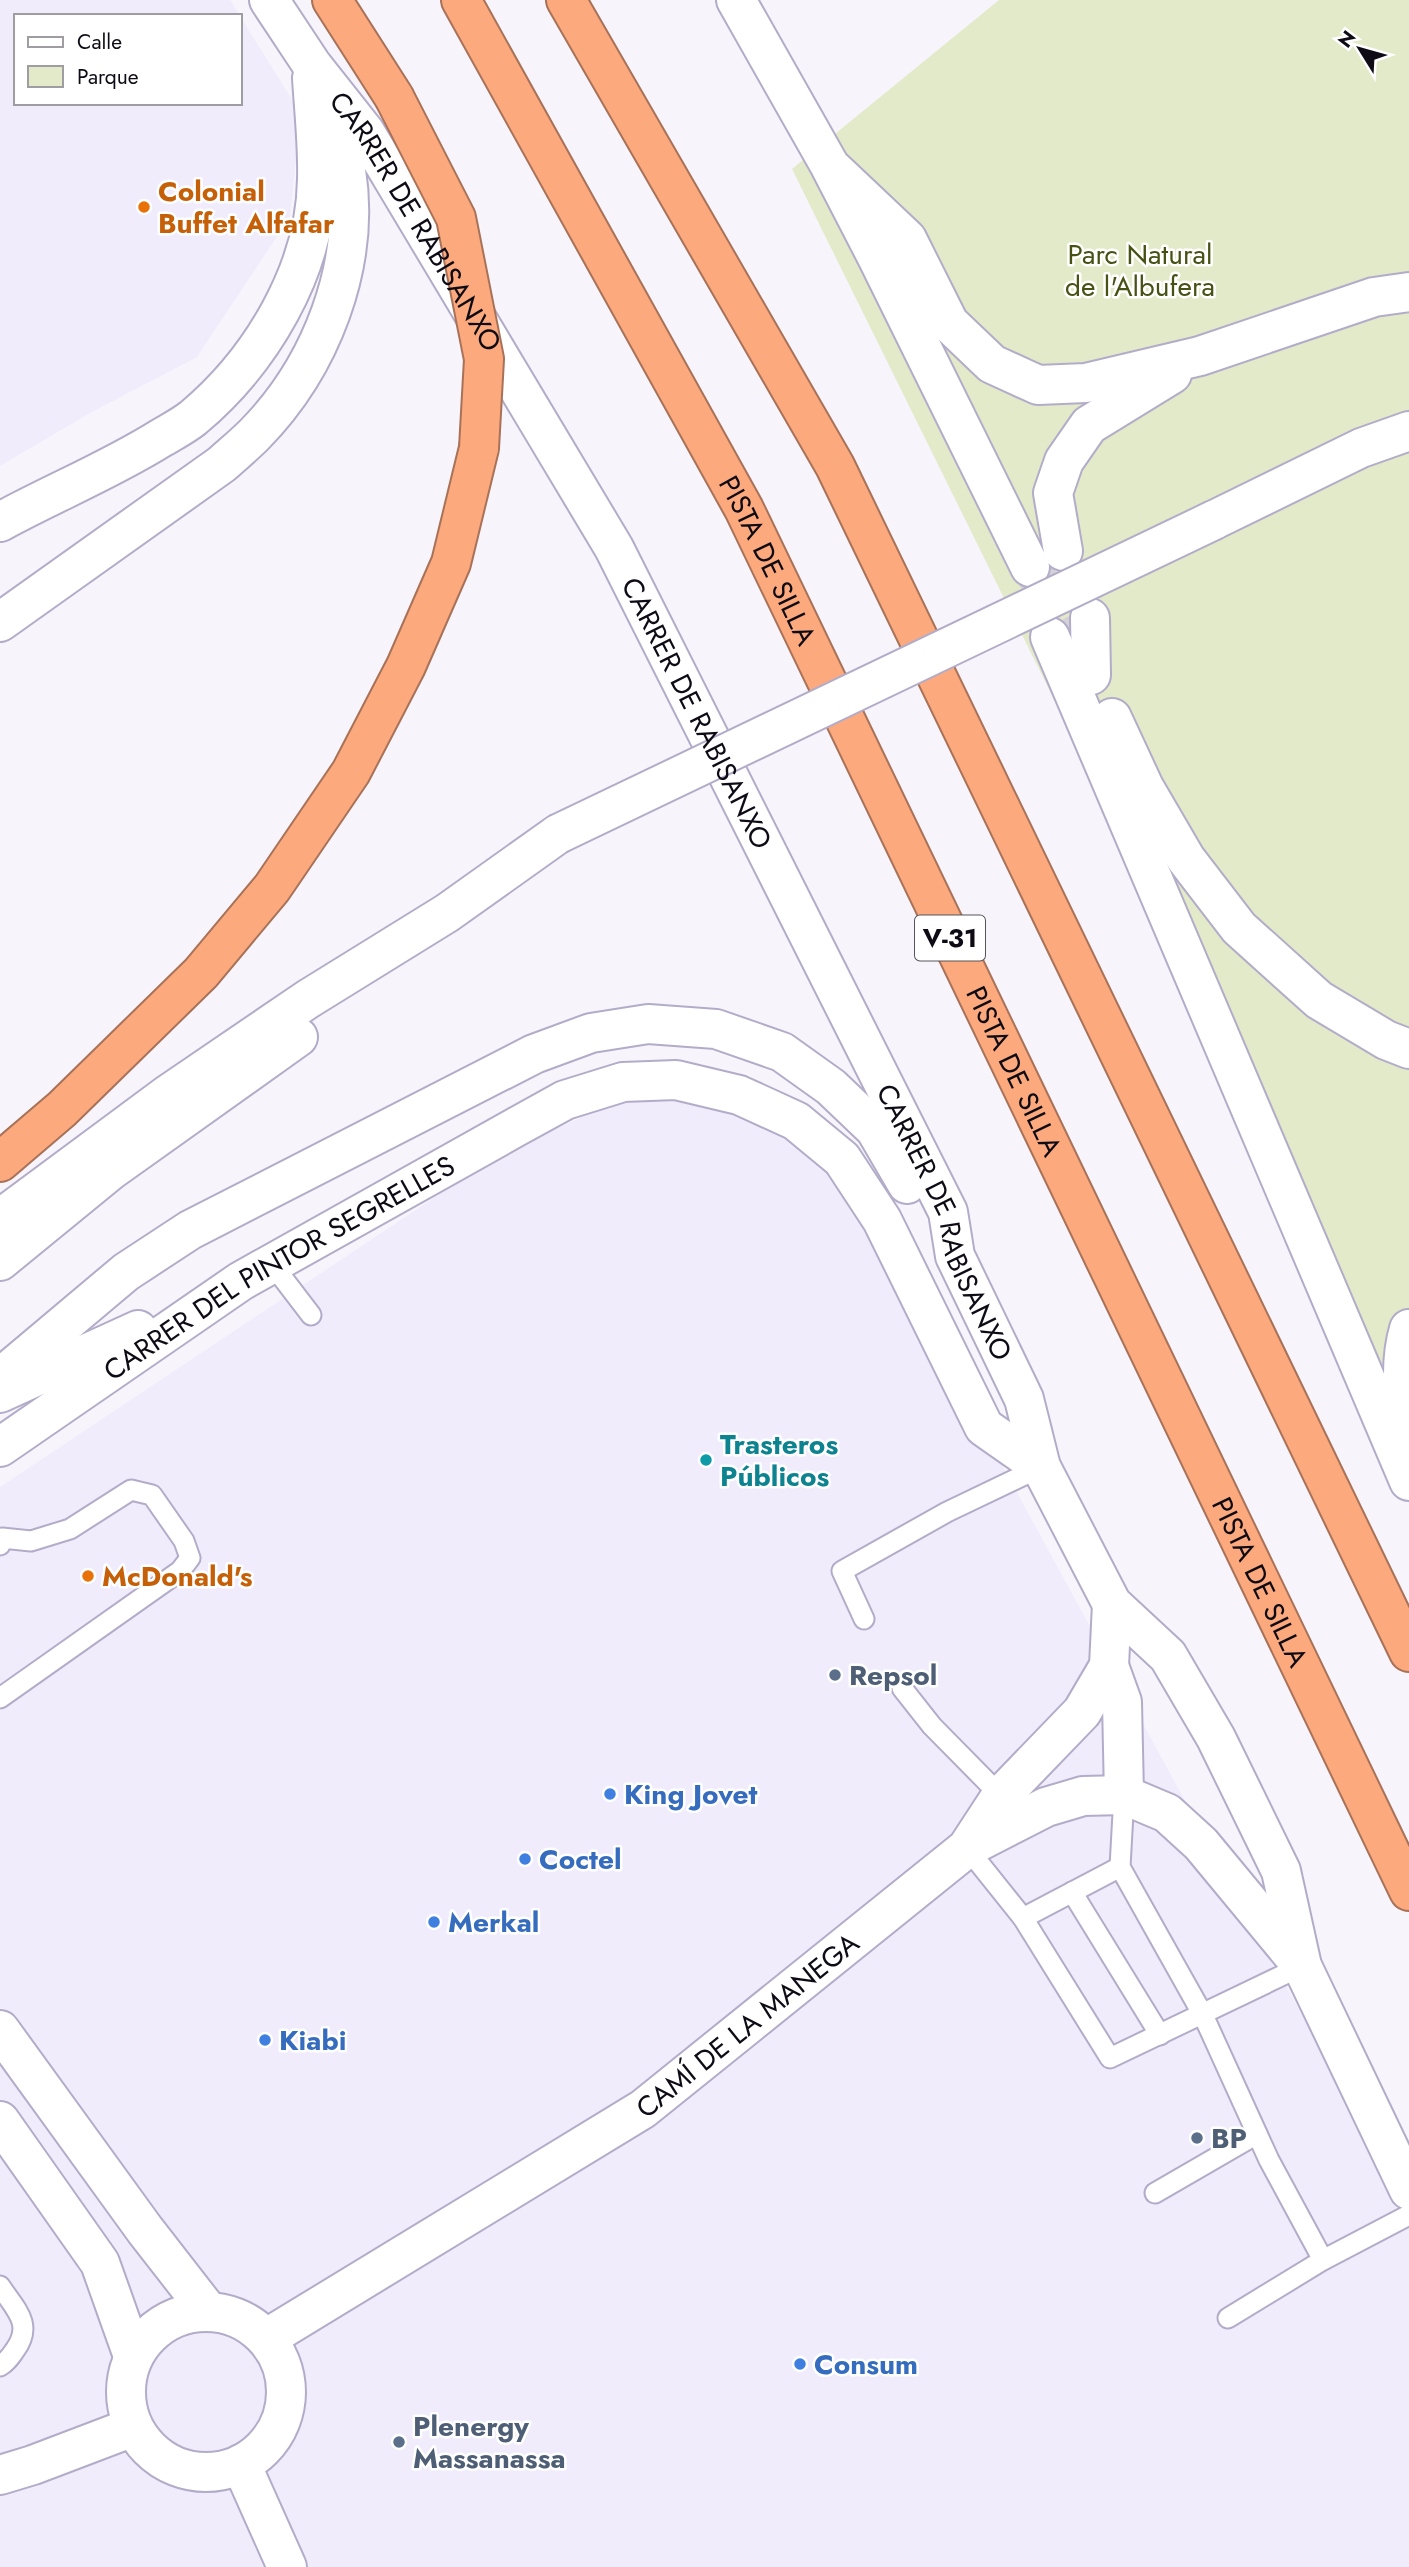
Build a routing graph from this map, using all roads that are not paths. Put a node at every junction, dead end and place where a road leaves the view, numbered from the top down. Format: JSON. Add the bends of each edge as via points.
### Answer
{"nodes":[{"id":1,"x":269,"y":0,"type":"edge"},
{"id":2,"x":332,"y":0,"type":"edge"},
{"id":3,"x":461,"y":0,"type":"edge"},
{"id":4,"x":566,"y":0,"type":"edge"},
{"id":5,"x":736,"y":0,"type":"edge"},
{"id":6,"x":312,"y":65,"type":"junction"},
{"id":7,"x":830,"y":166,"type":"junction"},
{"id":8,"x":1409,"y":292,"type":"edge"},
{"id":9,"x":1200,"y":356,"type":"junction"},
{"id":10,"x":1409,"y":430,"type":"edge"},
{"id":11,"x":0,"y":522,"type":"edge"},
{"id":12,"x":0,"y":622,"type":"edge"},
{"id":13,"x":558,"y":834,"type":"junction"},
{"id":14,"x":447,"y":913,"type":"junction"},
{"id":15,"x":1409,"y":1049,"type":"edge"},
{"id":16,"x":565,"y":1100,"type":"joint"},
{"id":17,"x":0,"y":1162,"type":"edge"},
{"id":18,"x":0,"y":1189,"type":"edge"},
{"id":19,"x":0,"y":1219,"type":"edge"},
{"id":20,"x":955,"y":1256,"type":"junction"},
{"id":21,"x":0,"y":1261,"type":"edge"},
{"id":22,"x":257,"y":1273,"type":"junction"},
{"id":23,"x":311,"y":1315,"type":"dead end"},
{"id":24,"x":1409,"y":1329,"type":"edge"},
{"id":25,"x":0,"y":1378,"type":"edge"},
{"id":26,"x":0,"y":1393,"type":"edge"},
{"id":27,"x":1409,"y":1419,"type":"edge"},
{"id":28,"x":0,"y":1447,"type":"edge"},
{"id":29,"x":1041,"y":1467,"type":"junction"},
{"id":30,"x":1409,"y":1481,"type":"edge"},
{"id":31,"x":0,"y":1545,"type":"edge"},
{"id":32,"x":1112,"y":1604,"type":"junction"},
{"id":33,"x":864,"y":1619,"type":"dead end"},
{"id":34,"x":1409,"y":1652,"type":"edge"},
{"id":35,"x":1108,"y":1667,"type":"junction"},
{"id":36,"x":902,"y":1688,"type":"dead end"},
{"id":37,"x":0,"y":1698,"type":"edge"},
{"id":38,"x":1124,"y":1795,"type":"junction"},
{"id":39,"x":1001,"y":1796,"type":"junction"},
{"id":40,"x":967,"y":1848,"type":"junction"},
{"id":41,"x":1120,"y":1867,"type":"junction"},
{"id":42,"x":1409,"y":1891,"type":"edge"},
{"id":43,"x":1072,"y":1892,"type":"junction"},
{"id":44,"x":1023,"y":1918,"type":"junction"},
{"id":45,"x":1303,"y":1966,"type":"junction"},
{"id":46,"x":1203,"y":2015,"type":"junction"},
{"id":47,"x":0,"y":2030,"type":"edge"},
{"id":48,"x":1160,"y":2035,"type":"junction"},
{"id":49,"x":0,"y":2121,"type":"edge"},
{"id":50,"x":1257,"y":2134,"type":"junction"},
{"id":51,"x":1409,"y":2190,"type":"edge"},
{"id":52,"x":1155,"y":2193,"type":"dead end"},
{"id":53,"x":1409,"y":2215,"type":"edge"},
{"id":54,"x":1323,"y":2260,"type":"junction"},
{"id":55,"x":0,"y":2286,"type":"edge"},
{"id":56,"x":208,"y":2311,"type":"junction"},
{"id":57,"x":1227,"y":2318,"type":"dead end"},
{"id":58,"x":267,"y":2338,"type":"junction"},
{"id":59,"x":133,"y":2356,"type":"junction"},
{"id":60,"x":0,"y":2367,"type":"edge"},
{"id":61,"x":133,"y":2427,"type":"junction"},
{"id":62,"x":241,"y":2464,"type":"junction"},
{"id":63,"x":0,"y":2475,"type":"edge"},
{"id":64,"x":287,"y":2567,"type":"edge"}],
"edges":[{"from":1,"to":6,"type":"street","name":"CARRER DE RABISANXO"},
{"from":2,"to":17,"type":"highway","bridge":true,"via":[[394,97],[456,218],[484,359],[479,448],[452,563],[351,772],[272,888],[201,973],[62,1109]]},
{"from":3,"to":42,"type":"highway","name":"PISTA DE SILLA","number":"V-31","via":[[744,509]]},
{"from":4,"to":34,"type":"highway","via":[[835,466]]},
{"from":5,"to":7,"type":"street"},
{"from":6,"to":11,"type":"street","via":[[317,181],[311,232],[300,270],[252,356],[192,419],[140,451]]},
{"from":6,"to":12,"type":"street","via":[[346,166],[351,205],[348,242],[330,317],[302,375],[254,435],[222,464]]},
{"from":6,"to":20,"type":"street","name":"CARRER DE RABISANXO","via":[[365,132],[614,548],[948,1212]]},
{"from":7,"to":9,"type":"street","via":[[906,239],[950,323],[992,364],[1038,385],[1074,384]]},
{"from":7,"to":9,"type":"street","via":[[1046,559],[1053,493],[1064,461],[1088,425]]},
{"from":8,"to":9,"type":"street","via":[[1374,297]]},
{"from":10,"to":13,"type":"street","bridge":true,"via":[[1361,448]]},
{"from":13,"to":14,"type":"street"},
{"from":13,"to":18,"type":"street","via":[[411,907],[246,1010]]},
{"from":14,"to":19,"type":"street","via":[[308,999],[167,1095]]},
{"from":14,"to":21,"type":"street","via":[[392,970],[110,1171]]},
{"from":15,"to":30,"type":"street","via":[[1320,1000],[1239,928],[1186,859],[1151,799],[1070,628]]},
{"from":16,"to":22,"type":"street","name":"CARRER DEL PINTOR SEGRELLES"},
{"from":16,"to":29,"type":"street","name":"CARRER DE RABISANXO","via":[[623,1082],[676,1080],[739,1095],[796,1121],[842,1159],[876,1210],[984,1427]]},
{"from":20,"to":25,"type":"street","via":[[929,1226],[875,1129],[831,1087],[782,1052],[738,1036],[716,1029],[648,1024],[591,1033],[534,1054],[190,1230],[125,1272]]},
{"from":20,"to":29,"type":"street","name":"CARRER DE RABISANXO","via":[[1024,1399]]},
{"from":22,"to":23,"type":"lane"},
{"from":22,"to":26,"type":"street"},
{"from":22,"to":28,"type":"street","name":"CARRER DEL PINTOR SEGRELLES"},
{"from":24,"to":27,"type":"street","via":[[1405,1405]]},
{"from":29,"to":32,"type":"street","name":"CARRER DE RABISANXO"},
{"from":29,"to":33,"type":"lane","via":[[947,1512],[842,1571]]},
{"from":31,"to":37,"type":"lane","via":[[2,1538],[31,1541],[70,1529],[131,1489],[152,1495],[184,1541],[190,1558],[180,1571]]},
{"from":32,"to":35,"type":"street","name":"CAMÍ DE LA MANEGA"},
{"from":32,"to":45,"type":"street","via":[[1168,1656],[1216,1738],[1281,1871]]},
{"from":35,"to":38,"type":"street","via":[[1122,1702]]},
{"from":35,"to":39,"type":"street","name":"CAMÍ DE LA MANEGA","via":[[1082,1712]]},
{"from":36,"to":39,"type":"lane","via":[[932,1726]]},
{"from":38,"to":40,"type":"street","via":[[1083,1796],[1046,1807]]},
{"from":38,"to":41,"type":"lane"},
{"from":38,"to":45,"type":"street","via":[[1167,1813],[1201,1844]]},
{"from":39,"to":40,"type":"street","name":"CAMÍ DE LA MANEGA"},
{"from":40,"to":44,"type":"lane"},
{"from":40,"to":58,"type":"street","name":"CAMÍ DE LA MANEGA","via":[[643,2109]]},
{"from":41,"to":43,"type":"lane"},
{"from":41,"to":46,"type":"lane"},
{"from":43,"to":44,"type":"lane"},
{"from":43,"to":48,"type":"lane"},
{"from":44,"to":48,"type":"lane","via":[[1110,2058]]},
{"from":45,"to":46,"type":"lane"},
{"from":45,"to":51,"type":"street"},
{"from":46,"to":48,"type":"lane"},
{"from":46,"to":50,"type":"lane"},
{"from":47,"to":56,"type":"street"},
{"from":49,"to":59,"type":"street","via":[[100,2263]]},
{"from":50,"to":52,"type":"lane"},
{"from":50,"to":54,"type":"lane"},
{"from":53,"to":54,"type":"lane"},
{"from":54,"to":57,"type":"lane"},
{"from":55,"to":60,"type":"lane","via":[[24,2321],[23,2338]]},
{"from":56,"to":58,"type":"street","via":[[236,2316]]},
{"from":56,"to":59,"type":"street","via":[[180,2315],[160,2325]]},
{"from":58,"to":62,"type":"street","via":[[284,2369],[287,2388],[282,2416],[272,2438]]},
{"from":59,"to":61,"type":"street","via":[[125,2383]]},
{"from":61,"to":62,"type":"street","via":[[155,2455],[180,2468],[213,2472]]},
{"from":61,"to":63,"type":"street"},
{"from":62,"to":64,"type":"street"}]}
